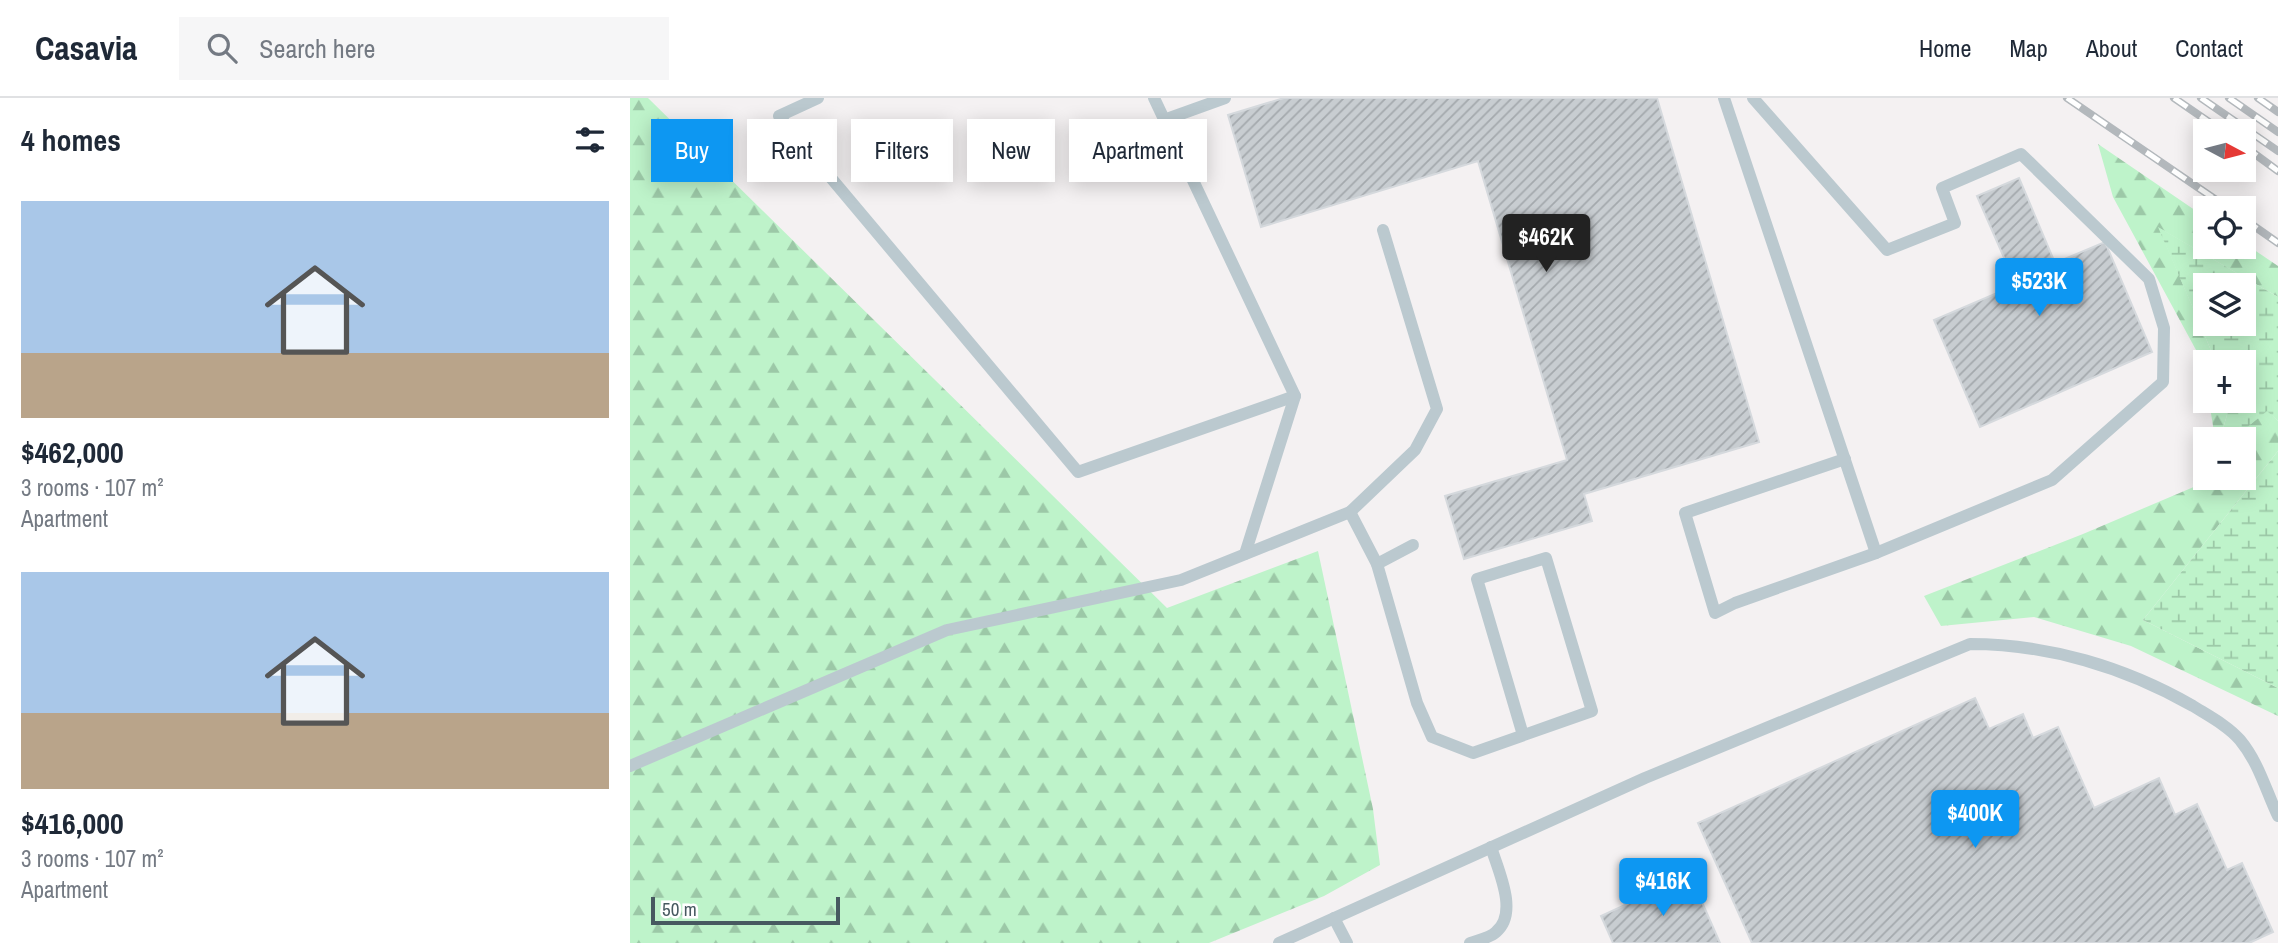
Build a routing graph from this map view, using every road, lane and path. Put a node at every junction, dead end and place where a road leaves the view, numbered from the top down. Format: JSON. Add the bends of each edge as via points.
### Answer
{"nodes":[{"id":1,"x":818,"y":98,"type":"edge"},
{"id":2,"x":1154,"y":98,"type":"edge"},
{"id":3,"x":1225,"y":98,"type":"edge"},
{"id":4,"x":1724,"y":98,"type":"edge"},
{"id":5,"x":1753,"y":98,"type":"edge"},
{"id":6,"x":1164,"y":119,"type":"edge"},
{"id":7,"x":1167,"y":119,"type":"edge"},
{"id":8,"x":1193,"y":182,"type":"edge"},
{"id":9,"x":1383,"y":230,"type":"dead end"},
{"id":10,"x":1295,"y":396,"type":"junction"},
{"id":11,"x":1845,"y":460,"type":"junction"},
{"id":12,"x":1350,"y":512,"type":"junction"},
{"id":13,"x":1413,"y":545,"type":"dead end"},
{"id":14,"x":1876,"y":552,"type":"junction"},
{"id":15,"x":1245,"y":554,"type":"junction"},
{"id":16,"x":1377,"y":564,"type":"junction"},
{"id":17,"x":1523,"y":735,"type":"junction"},
{"id":18,"x":630,"y":766,"type":"edge"},
{"id":19,"x":2278,"y":816,"type":"edge"},
{"id":20,"x":1491,"y":847,"type":"junction"},
{"id":21,"x":1334,"y":918,"type":"junction"},
{"id":22,"x":1279,"y":943,"type":"edge"},
{"id":23,"x":1347,"y":943,"type":"edge"},
{"id":24,"x":1470,"y":943,"type":"edge"}],
"edges":[{"from":1,"to":10,"type":"lane","via":[[779,116],[1078,472]]},
{"from":2,"to":6,"type":"lane"},
{"from":3,"to":7,"type":"lane"},
{"from":4,"to":11,"type":"lane"},
{"from":5,"to":14,"type":"lane","via":[[1888,250],[1955,223],[1942,188],[2021,154],[2149,279],[2164,328],[2163,382],[2053,480]]},
{"from":8,"to":10,"type":"lane"},
{"from":9,"to":12,"type":"lane","via":[[1437,409],[1416,450]]},
{"from":10,"to":15,"type":"lane"},
{"from":11,"to":14,"type":"lane"},
{"from":11,"to":14,"type":"lane","via":[[1685,513],[1715,613]]},
{"from":12,"to":15,"type":"lane"},
{"from":12,"to":16,"type":"lane"},
{"from":13,"to":16,"type":"lane"},
{"from":15,"to":18,"type":"lane","via":[[1181,580],[947,629]]},
{"from":16,"to":17,"type":"lane","via":[[1417,703],[1432,737],[1474,753]]},
{"from":17,"to":17,"type":"lane","via":[[1592,711],[1546,558],[1477,579]]},
{"from":19,"to":20,"type":"lane","via":[[2257,765],[2239,739],[2172,694],[2126,673],[2047,650],[1970,645],[1645,778]]},
{"from":20,"to":21,"type":"lane"},
{"from":20,"to":24,"type":"lane","via":[[1508,902],[1506,920],[1496,933]]},
{"from":21,"to":22,"type":"lane"},
{"from":21,"to":23,"type":"lane"}]}
